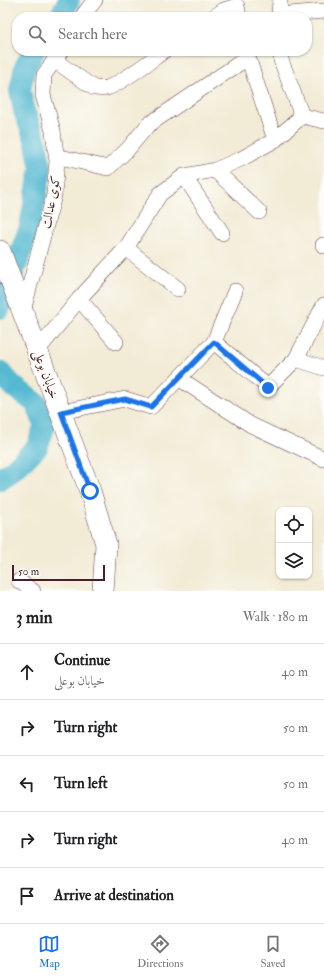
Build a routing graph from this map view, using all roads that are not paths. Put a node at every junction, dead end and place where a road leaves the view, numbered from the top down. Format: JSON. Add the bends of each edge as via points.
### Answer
{"nodes":[{"id":1,"x":95,"y":0,"type":"edge"},
{"id":2,"x":219,"y":9,"type":"edge"},
{"id":3,"x":279,"y":11,"type":"edge"},
{"id":4,"x":86,"y":12,"type":"edge"},
{"id":5,"x":239,"y":12,"type":"edge"},
{"id":6,"x":324,"y":12,"type":"edge"},
{"id":7,"x":58,"y":56,"type":"edge"},
{"id":8,"x":157,"y":56,"type":"edge"},
{"id":9,"x":243,"y":56,"type":"edge"},
{"id":10,"x":247,"y":56,"type":"edge"},
{"id":11,"x":281,"y":56,"type":"edge"},
{"id":12,"x":302,"y":116,"type":"junction"},
{"id":13,"x":324,"y":121,"type":"edge"},
{"id":14,"x":275,"y":140,"type":"junction"},
{"id":15,"x":56,"y":156,"type":"junction"},
{"id":16,"x":215,"y":170,"type":"junction"},
{"id":17,"x":184,"y":176,"type":"junction"},
{"id":18,"x":259,"y":212,"type":"dead end"},
{"id":19,"x":222,"y":233,"type":"dead end"},
{"id":20,"x":126,"y":248,"type":"junction"},
{"id":21,"x":0,"y":251,"type":"edge"},
{"id":22,"x":178,"y":289,"type":"dead end"},
{"id":23,"x":235,"y":291,"type":"dead end"},
{"id":24,"x":79,"y":299,"type":"junction"},
{"id":25,"x":324,"y":305,"type":"edge"},
{"id":26,"x":23,"y":310,"type":"junction"},
{"id":27,"x":116,"y":342,"type":"dead end"},
{"id":28,"x":214,"y":342,"type":"junction"},
{"id":29,"x":38,"y":350,"type":"junction"},
{"id":30,"x":296,"y":359,"type":"junction"},
{"id":31,"x":324,"y":368,"type":"edge"},
{"id":32,"x":180,"y":379,"type":"junction"},
{"id":33,"x":61,"y":412,"type":"junction"},
{"id":34,"x":324,"y":458,"type":"edge"},
{"id":35,"x":18,"y":581,"type":"dead end"},
{"id":36,"x":33,"y":591,"type":"edge"},
{"id":37,"x":103,"y":591,"type":"edge"}],
"edges":[{"from":1,"to":4,"type":"street"},
{"from":2,"to":5,"type":"street","via":[[237,6]]},
{"from":3,"to":6,"type":"street"},
{"from":7,"to":8,"type":"street","via":[[94,88],[106,88],[116,84]]},
{"from":7,"to":15,"type":"street","name":"کوی عدالت","via":[[44,75],[43,94],[53,131]]},
{"from":9,"to":15,"type":"street","via":[[148,125],[108,168]]},
{"from":10,"to":14,"type":"street"},
{"from":11,"to":12,"type":"street"},
{"from":12,"to":13,"type":"street"},
{"from":12,"to":14,"type":"street"},
{"from":14,"to":16,"type":"street"},
{"from":15,"to":26,"type":"street","name":"کوی عدالت","via":[[54,195]]},
{"from":16,"to":17,"type":"street"},
{"from":16,"to":18,"type":"street"},
{"from":17,"to":19,"type":"street"},
{"from":17,"to":20,"type":"street","via":[[160,194]]},
{"from":20,"to":22,"type":"street"},
{"from":20,"to":24,"type":"street"},
{"from":21,"to":26,"type":"street","name":"خیابان بوعلی"},
{"from":23,"to":28,"type":"street"},
{"from":24,"to":27,"type":"street"},
{"from":24,"to":29,"type":"street"},
{"from":25,"to":30,"type":"street"},
{"from":26,"to":29,"type":"street","name":"خیابان بوعلی"},
{"from":28,"to":30,"type":"street","via":[[268,388]]},
{"from":28,"to":32,"type":"street"},
{"from":29,"to":33,"type":"street","name":"خیابان بوعلی"},
{"from":30,"to":31,"type":"street"},
{"from":32,"to":33,"type":"street","via":[[151,407],[125,399]]},
{"from":32,"to":34,"type":"street","via":[[251,425]]},
{"from":33,"to":37,"type":"street","name":"خیابان بوعلی","via":[[106,544]]},
{"from":35,"to":36,"type":"street"}]}
